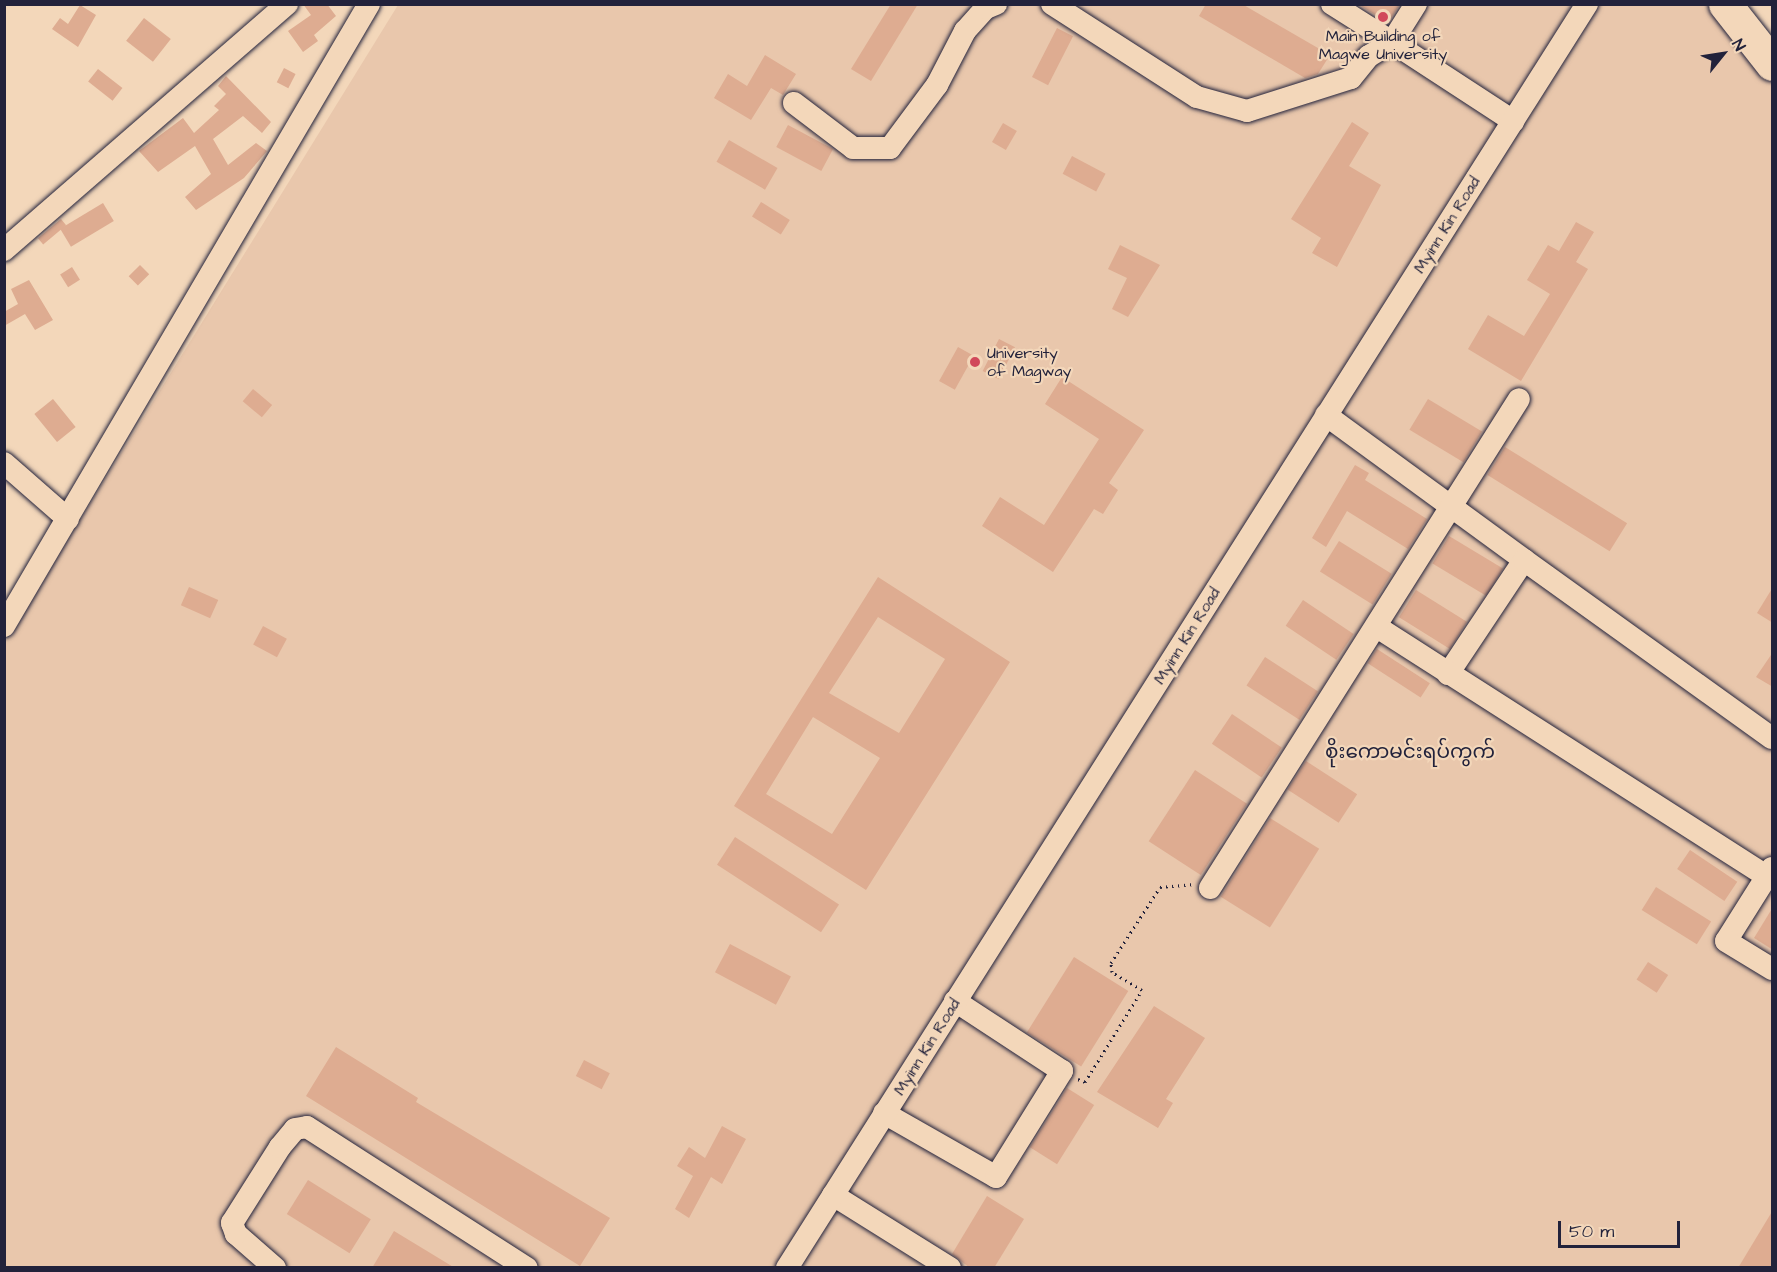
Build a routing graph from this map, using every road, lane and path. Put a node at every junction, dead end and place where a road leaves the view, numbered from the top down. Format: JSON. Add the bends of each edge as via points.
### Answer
{"nodes":[{"id":1,"x":287,"y":4,"type":"edge"},
{"id":2,"x":996,"y":4,"type":"edge"},
{"id":3,"x":1052,"y":4,"type":"edge"},
{"id":4,"x":1332,"y":4,"type":"edge"},
{"id":5,"x":1416,"y":4,"type":"edge"},
{"id":6,"x":1587,"y":4,"type":"edge"},
{"id":7,"x":1725,"y":4,"type":"edge"},
{"id":8,"x":365,"y":6,"type":"edge"},
{"id":9,"x":1392,"y":42,"type":"junction"},
{"id":10,"x":1773,"y":64,"type":"edge"},
{"id":11,"x":794,"y":104,"type":"dead end"},
{"id":12,"x":1513,"y":121,"type":"junction"},
{"id":13,"x":4,"y":250,"type":"edge"},
{"id":14,"x":1519,"y":399,"type":"dead end"},
{"id":15,"x":1326,"y":415,"type":"junction"},
{"id":16,"x":4,"y":463,"type":"edge"},
{"id":17,"x":1454,"y":508,"type":"junction"},
{"id":18,"x":68,"y":519,"type":"junction"},
{"id":19,"x":1524,"y":560,"type":"junction"},
{"id":20,"x":4,"y":626,"type":"edge"},
{"id":21,"x":1377,"y":627,"type":"junction"},
{"id":22,"x":1448,"y":674,"type":"junction"},
{"id":23,"x":1771,"y":734,"type":"edge"},
{"id":24,"x":1770,"y":872,"type":"edge"},
{"id":25,"x":1210,"y":888,"type":"joint"},
{"id":26,"x":1773,"y":969,"type":"edge"},
{"id":27,"x":955,"y":1001,"type":"junction"},
{"id":28,"x":1062,"y":1071,"type":"junction"},
{"id":29,"x":884,"y":1113,"type":"junction"},
{"id":30,"x":832,"y":1195,"type":"junction"},
{"id":31,"x":275,"y":1268,"type":"edge"},
{"id":32,"x":527,"y":1268,"type":"edge"},
{"id":33,"x":786,"y":1268,"type":"edge"},
{"id":34,"x":950,"y":1268,"type":"edge"}],
"edges":[{"from":1,"to":13,"type":"street"},
{"from":2,"to":11,"type":"street","via":[[986,8],[965,31],[937,85],[890,148],[853,148]]},
{"from":3,"to":9,"type":"street","via":[[1197,97],[1247,111],[1351,78],[1369,56]]},
{"from":4,"to":9,"type":"street"},
{"from":5,"to":9,"type":"street"},
{"from":6,"to":12,"type":"street","name":"Myinn Kin Road"},
{"from":7,"to":10,"type":"highway"},
{"from":8,"to":18,"type":"street"},
{"from":9,"to":12,"type":"street"},
{"from":12,"to":15,"type":"street","name":"Myinn Kin Road"},
{"from":14,"to":17,"type":"street"},
{"from":15,"to":17,"type":"street"},
{"from":15,"to":27,"type":"street","name":"Myinn Kin Road"},
{"from":16,"to":18,"type":"street"},
{"from":17,"to":19,"type":"street"},
{"from":17,"to":21,"type":"street"},
{"from":18,"to":20,"type":"street"},
{"from":19,"to":22,"type":"street"},
{"from":19,"to":23,"type":"street"},
{"from":21,"to":22,"type":"street"},
{"from":21,"to":25,"type":"street"},
{"from":22,"to":24,"type":"street"},
{"from":24,"to":26,"type":"street","via":[[1726,941]]},
{"from":25,"to":28,"type":"path","via":[[1185,882],[1160,887],[1111,963],[1112,972],[1142,990],[1085,1082]]},
{"from":27,"to":28,"type":"street"},
{"from":27,"to":29,"type":"street","name":"Myinn Kin Road"},
{"from":28,"to":29,"type":"street","via":[[996,1177]]},
{"from":29,"to":30,"type":"street","name":"Myinn Kin Road"},
{"from":30,"to":33,"type":"street","name":"Myinn Kin Road"},
{"from":30,"to":34,"type":"street"},
{"from":31,"to":32,"type":"street","via":[[236,1234],[232,1223],[280,1147],[295,1129],[307,1127]]}]}
